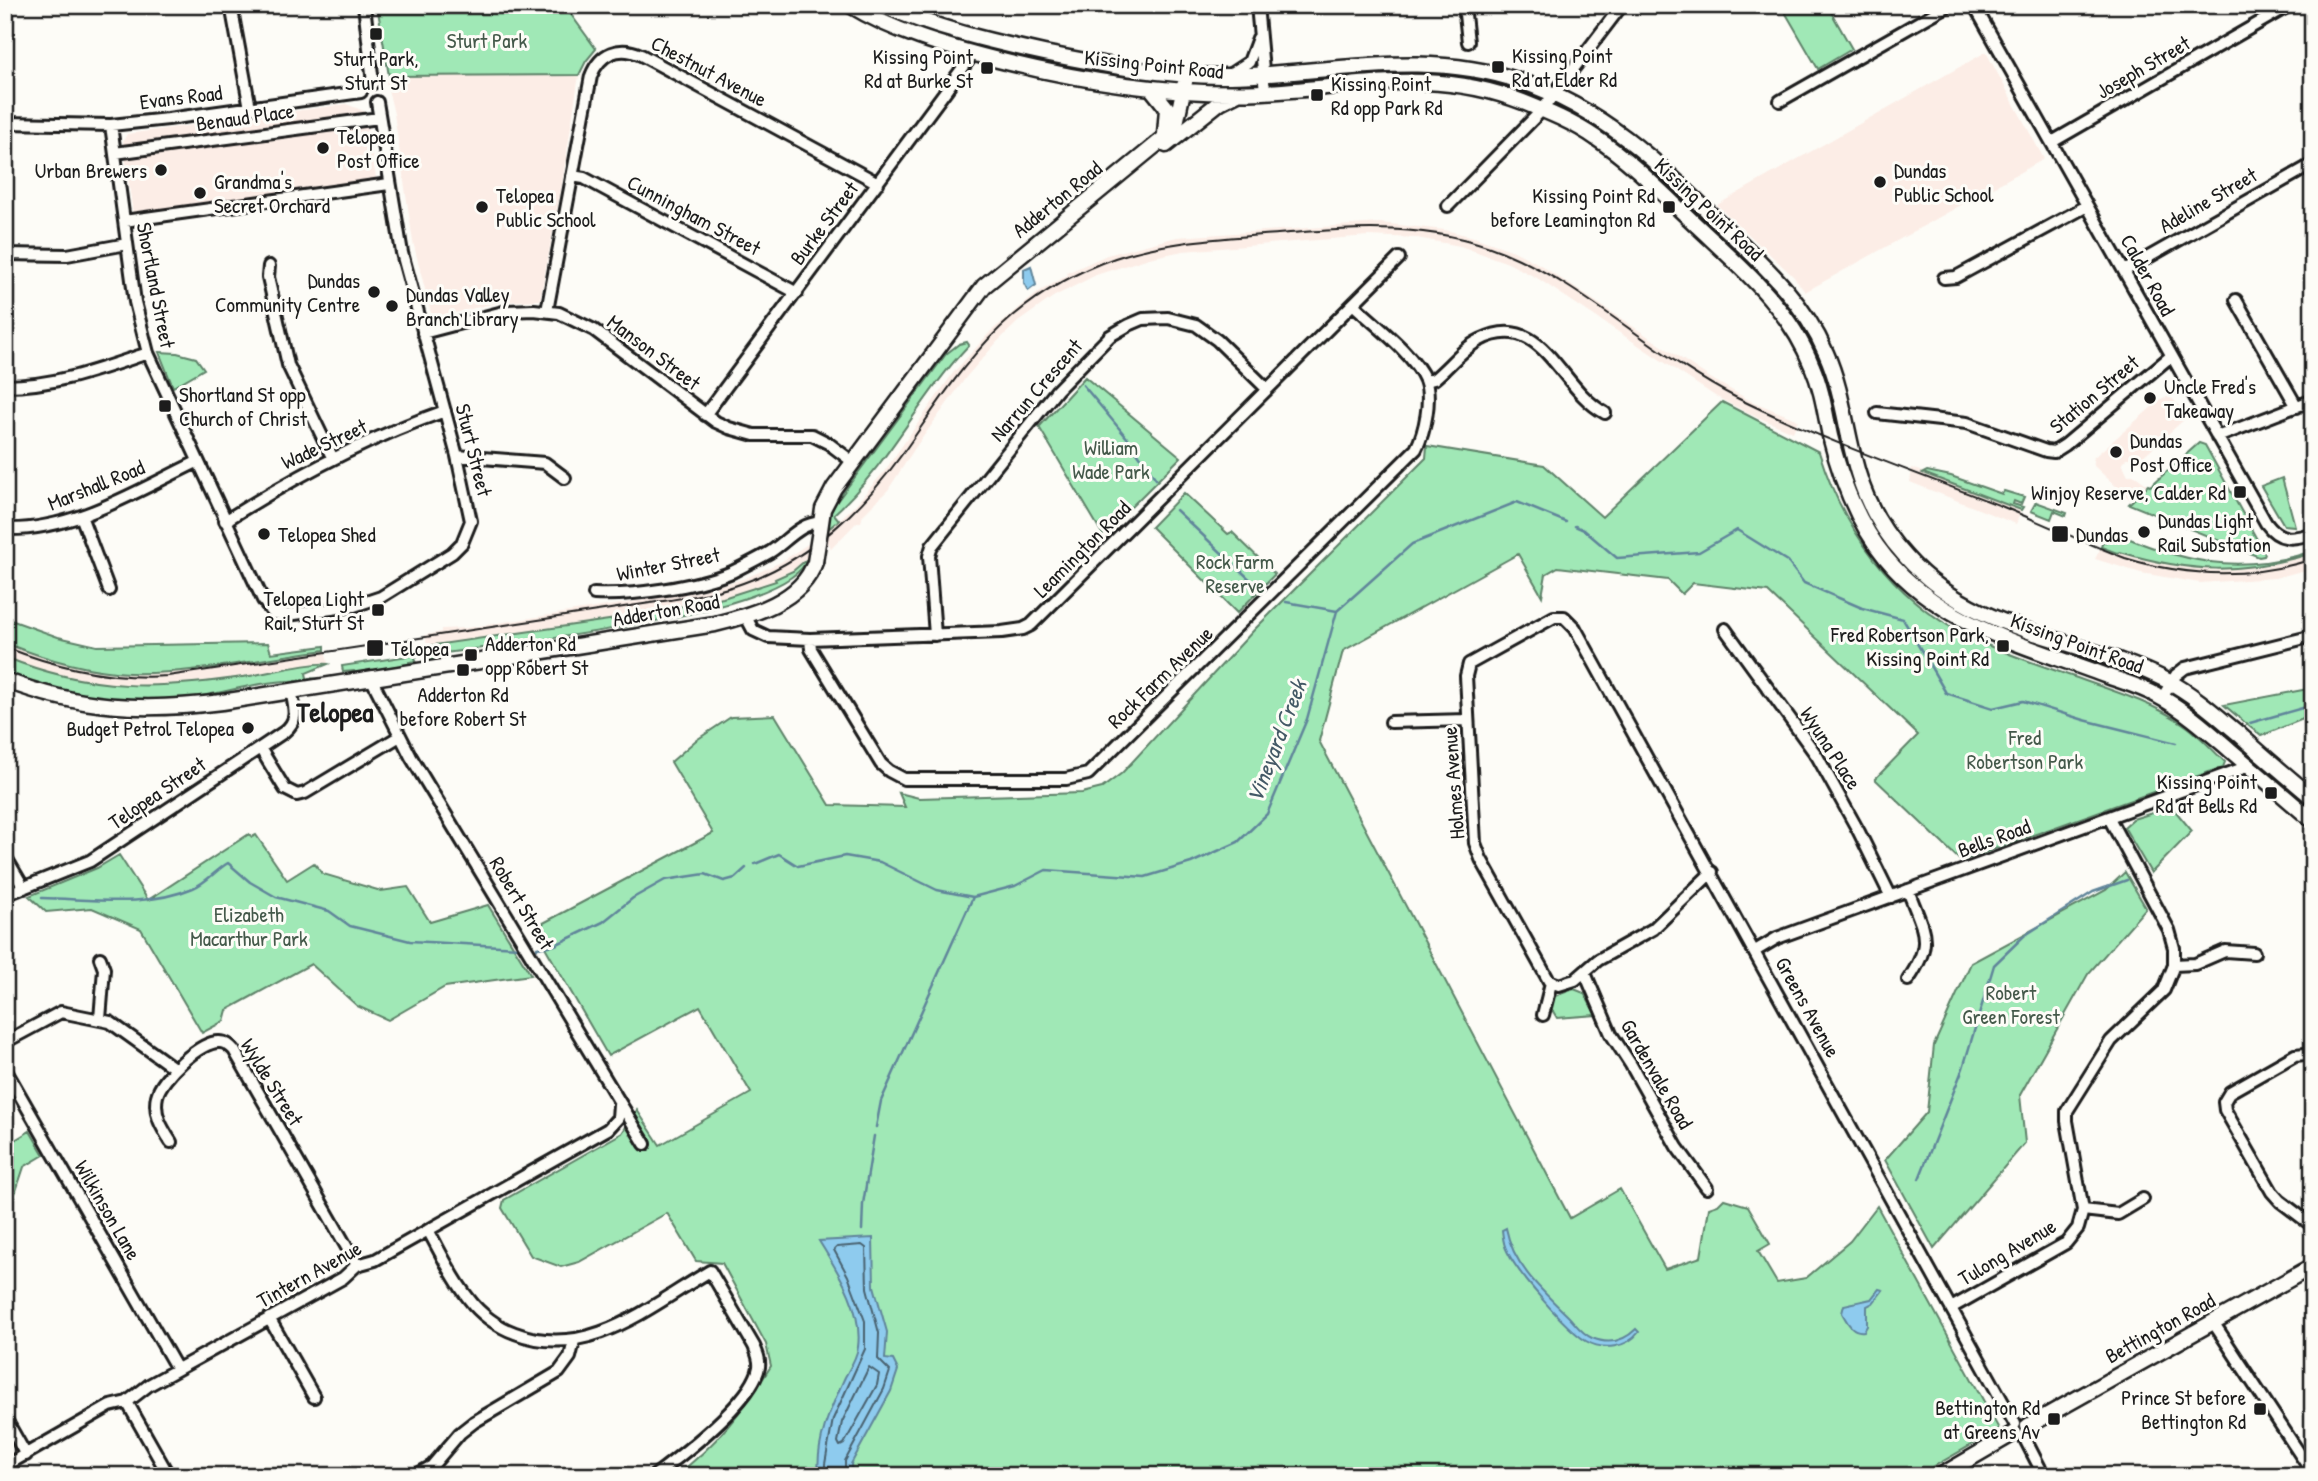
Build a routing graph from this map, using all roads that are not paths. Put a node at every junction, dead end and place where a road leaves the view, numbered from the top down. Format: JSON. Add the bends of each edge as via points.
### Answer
{"nodes":[{"id":1,"x":231,"y":5,"type":"edge"},
{"id":2,"x":364,"y":5,"type":"edge"},
{"id":3,"x":850,"y":5,"type":"edge"},
{"id":4,"x":883,"y":5,"type":"edge"},
{"id":5,"x":1257,"y":5,"type":"edge"},
{"id":6,"x":1464,"y":5,"type":"edge"},
{"id":7,"x":1622,"y":5,"type":"edge"},
{"id":8,"x":1949,"y":5,"type":"edge"},
{"id":9,"x":2290,"y":5,"type":"edge"},
{"id":10,"x":1975,"y":6,"type":"edge"},
{"id":11,"x":1259,"y":34,"type":"junction"},
{"id":12,"x":1468,"y":42,"type":"dead end"},
{"id":13,"x":973,"y":54,"type":"junction"},
{"id":14,"x":1186,"y":74,"type":"junction"},
{"id":15,"x":1264,"y":75,"type":"junction"},
{"id":16,"x":1226,"y":76,"type":"junction"},
{"id":17,"x":373,"y":83,"type":"junction"},
{"id":18,"x":1151,"y":88,"type":"junction"},
{"id":19,"x":1184,"y":90,"type":"junction"},
{"id":20,"x":361,"y":92,"type":"junction"},
{"id":21,"x":1265,"y":92,"type":"junction"},
{"id":22,"x":1239,"y":93,"type":"junction"},
{"id":23,"x":1553,"y":94,"type":"junction"},
{"id":24,"x":1780,"y":101,"type":"dead end"},
{"id":25,"x":377,"y":102,"type":"junction"},
{"id":26,"x":250,"y":108,"type":"junction"},
{"id":27,"x":1542,"y":110,"type":"junction"},
{"id":28,"x":379,"y":118,"type":"junction"},
{"id":29,"x":5,"y":122,"type":"edge"},
{"id":30,"x":111,"y":125,"type":"junction"},
{"id":31,"x":1163,"y":139,"type":"junction"},
{"id":32,"x":2052,"y":142,"type":"junction"},
{"id":33,"x":115,"y":153,"type":"junction"},
{"id":34,"x":2313,"y":164,"type":"edge"},
{"id":35,"x":1121,"y":174,"type":"junction"},
{"id":36,"x":572,"y":176,"type":"junction"},
{"id":37,"x":878,"y":183,"type":"junction"},
{"id":38,"x":389,"y":184,"type":"junction"},
{"id":39,"x":1448,"y":206,"type":"dead end"},
{"id":40,"x":2087,"y":206,"type":"junction"},
{"id":41,"x":124,"y":221,"type":"junction"},
{"id":42,"x":127,"y":244,"type":"junction"},
{"id":43,"x":5,"y":254,"type":"edge"},
{"id":44,"x":1399,"y":258,"type":"dead end"},
{"id":45,"x":269,"y":266,"type":"dead end"},
{"id":46,"x":2124,"y":271,"type":"junction"},
{"id":47,"x":1944,"y":278,"type":"dead end"},
{"id":48,"x":797,"y":293,"type":"junction"},
{"id":49,"x":2236,"y":300,"type":"dead end"},
{"id":50,"x":1353,"y":304,"type":"junction"},
{"id":51,"x":547,"y":311,"type":"junction"},
{"id":52,"x":423,"y":333,"type":"junction"},
{"id":53,"x":148,"y":353,"type":"junction"},
{"id":54,"x":2171,"y":356,"type":"junction"},
{"id":55,"x":1426,"y":381,"type":"junction"},
{"id":56,"x":5,"y":386,"type":"edge"},
{"id":57,"x":1266,"y":389,"type":"junction"},
{"id":58,"x":2313,"y":400,"type":"edge"},
{"id":59,"x":2297,"y":407,"type":"junction"},
{"id":60,"x":445,"y":411,"type":"junction"},
{"id":61,"x":1605,"y":412,"type":"dead end"},
{"id":62,"x":1877,"y":414,"type":"dead end"},
{"id":63,"x":705,"y":415,"type":"junction"},
{"id":64,"x":2217,"y":437,"type":"junction"},
{"id":65,"x":457,"y":456,"type":"junction"},
{"id":66,"x":333,"y":458,"type":"junction"},
{"id":67,"x":197,"y":462,"type":"junction"},
{"id":68,"x":853,"y":462,"type":"junction"},
{"id":69,"x":565,"y":478,"type":"dead end"},
{"id":70,"x":81,"y":516,"type":"junction"},
{"id":71,"x":225,"y":521,"type":"junction"},
{"id":72,"x":820,"y":526,"type":"junction"},
{"id":73,"x":5,"y":528,"type":"edge"},
{"id":74,"x":2310,"y":534,"type":"edge"},
{"id":75,"x":109,"y":590,"type":"dead end"},
{"id":76,"x":594,"y":594,"type":"dead end"},
{"id":77,"x":745,"y":615,"type":"junction"},
{"id":78,"x":1559,"y":617,"type":"joint"},
{"id":79,"x":1725,"y":629,"type":"dead end"},
{"id":80,"x":935,"y":635,"type":"junction"},
{"id":81,"x":2313,"y":636,"type":"edge"},
{"id":82,"x":810,"y":639,"type":"junction"},
{"id":83,"x":371,"y":678,"type":"junction"},
{"id":84,"x":5,"y":680,"type":"edge"},
{"id":85,"x":2171,"y":683,"type":"junction"},
{"id":86,"x":291,"y":691,"type":"junction"},
{"id":87,"x":2162,"y":698,"type":"junction"},
{"id":88,"x":1467,"y":720,"type":"junction"},
{"id":89,"x":1391,"y":722,"type":"dead end"},
{"id":90,"x":400,"y":736,"type":"junction"},
{"id":91,"x":260,"y":748,"type":"junction"},
{"id":92,"x":2249,"y":766,"type":"junction"},
{"id":93,"x":2313,"y":798,"type":"edge"},
{"id":94,"x":2109,"y":818,"type":"junction"},
{"id":95,"x":2313,"y":821,"type":"edge"},
{"id":96,"x":5,"y":856,"type":"edge"},
{"id":97,"x":1712,"y":872,"type":"junction"},
{"id":98,"x":23,"y":888,"type":"junction"},
{"id":99,"x":1908,"y":890,"type":"junction"},
{"id":100,"x":5,"y":895,"type":"edge"},
{"id":101,"x":1891,"y":897,"type":"junction"},
{"id":102,"x":1755,"y":951,"type":"junction"},
{"id":103,"x":2255,"y":953,"type":"dead end"},
{"id":104,"x":100,"y":958,"type":"dead end"},
{"id":105,"x":2174,"y":965,"type":"junction"},
{"id":106,"x":1585,"y":973,"type":"junction"},
{"id":107,"x":1908,"y":980,"type":"dead end"},
{"id":108,"x":1551,"y":983,"type":"junction"},
{"id":109,"x":1544,"y":1014,"type":"dead end"},
{"id":110,"x":100,"y":1019,"type":"junction"},
{"id":111,"x":5,"y":1042,"type":"edge"},
{"id":112,"x":2313,"y":1058,"type":"edge"},
{"id":113,"x":174,"y":1068,"type":"junction"},
{"id":114,"x":5,"y":1069,"type":"edge"},
{"id":115,"x":619,"y":1104,"type":"junction"},
{"id":116,"x":171,"y":1142,"type":"dead end"},
{"id":117,"x":645,"y":1144,"type":"dead end"},
{"id":118,"x":1707,"y":1188,"type":"dead end"},
{"id":119,"x":2143,"y":1199,"type":"dead end"},
{"id":120,"x":2083,"y":1210,"type":"junction"},
{"id":121,"x":2313,"y":1226,"type":"edge"},
{"id":122,"x":428,"y":1230,"type":"junction"},
{"id":123,"x":357,"y":1265,"type":"junction"},
{"id":124,"x":2313,"y":1266,"type":"edge"},
{"id":125,"x":1951,"y":1308,"type":"junction"},
{"id":126,"x":269,"y":1318,"type":"junction"},
{"id":127,"x":2213,"y":1322,"type":"junction"},
{"id":128,"x":574,"y":1341,"type":"junction"},
{"id":129,"x":177,"y":1369,"type":"junction"},
{"id":130,"x":314,"y":1397,"type":"dead end"},
{"id":131,"x":127,"y":1402,"type":"junction"},
{"id":132,"x":5,"y":1418,"type":"edge"},
{"id":133,"x":2020,"y":1430,"type":"junction"},
{"id":134,"x":26,"y":1455,"type":"junction"},
{"id":135,"x":5,"y":1466,"type":"edge"},
{"id":136,"x":2313,"y":1474,"type":"edge"},
{"id":137,"x":169,"y":1476,"type":"edge"},
{"id":138,"x":414,"y":1476,"type":"edge"},
{"id":139,"x":654,"y":1476,"type":"edge"},
{"id":140,"x":1940,"y":1476,"type":"edge"},
{"id":141,"x":2044,"y":1476,"type":"edge"}],
"edges":[{"from":1,"to":26,"type":"street"},
{"from":2,"to":17,"type":"street"},
{"from":3,"to":13,"type":"main road","name":"Kissing Point Road","via":[[894,28]]},
{"from":4,"to":14,"type":"main road","name":"Kissing Point Road","via":[[936,27],[1030,50]]},
{"from":5,"to":11,"type":"street"},
{"from":6,"to":12,"type":"street"},
{"from":7,"to":23,"type":"street"},
{"from":8,"to":24,"type":"street"},
{"from":9,"to":32,"type":"street","name":"Joseph Street"},
{"from":10,"to":32,"type":"street","name":"Calder Road"},
{"from":11,"to":15,"type":"street"},
{"from":11,"to":16,"type":"street","via":[[1249,62]]},
{"from":13,"to":18,"type":"main road","name":"Kissing Point Road","via":[[1083,79]]},
{"from":13,"to":37,"type":"street","name":"Burke Street"},
{"from":14,"to":16,"type":"main road","name":"Kissing Point Road"},
{"from":14,"to":19,"type":"main road","name":"Adderton Road"},
{"from":15,"to":16,"type":"main road","name":"Kissing Point Road"},
{"from":15,"to":21,"type":"street"},
{"from":15,"to":23,"type":"main road","name":"Kissing Point Road","via":[[1391,63],[1432,64],[1486,72]]},
{"from":17,"to":20,"type":"street"},
{"from":17,"to":25,"type":"street","via":[[381,92]]},
{"from":18,"to":19,"type":"main road","name":"Kissing Point Road"},
{"from":18,"to":31,"type":"main road","via":[[1167,108]]},
{"from":19,"to":22,"type":"main road","name":"Kissing Point Road"},
{"from":19,"to":31,"type":"main road","name":"Adderton Road","via":[[1177,119]]},
{"from":20,"to":25,"type":"street","via":[[365,102]]},
{"from":20,"to":26,"type":"street","name":"Evans Road"},
{"from":21,"to":22,"type":"main road","name":"Kissing Point Road"},
{"from":21,"to":27,"type":"main road","name":"Kissing Point Road","via":[[1422,81],[1484,90]]},
{"from":22,"to":35,"type":"main road","name":"Adderton Road"},
{"from":23,"to":27,"type":"street"},
{"from":23,"to":85,"type":"main road","name":"Kissing Point Road","via":[[1639,146],[1791,294],[1833,370],[1858,476],[1871,506],[1887,534],[1919,572],[1983,614]]},
{"from":25,"to":28,"type":"street","name":"Sturt Street"},
{"from":26,"to":30,"type":"street","name":"Evans Road"},
{"from":27,"to":39,"type":"street"},
{"from":27,"to":87,"type":"main road","name":"Kissing Point Road","via":[[1582,129],[1632,165],[1785,315],[1818,380],[1836,458],[1853,506],[1876,545],[1907,580],[1941,608],[1978,628]]},
{"from":28,"to":33,"type":"street","name":"Benaud Place"},
{"from":28,"to":38,"type":"street","name":"Sturt Street"},
{"from":29,"to":30,"type":"street","name":"Evans Road"},
{"from":30,"to":33,"type":"street","name":"Shortland Street"},
{"from":31,"to":35,"type":"main road","name":"Adderton Road"},
{"from":32,"to":40,"type":"street","name":"Calder Road"},
{"from":33,"to":41,"type":"street","name":"Shortland Street"},
{"from":34,"to":46,"type":"street","name":"Adeline Street"},
{"from":35,"to":68,"type":"main road","name":"Adderton Road","via":[[984,286]]},
{"from":36,"to":37,"type":"street","name":"Chestnut Avenue","via":[[593,70],[607,54],[620,50],[641,55]]},
{"from":36,"to":48,"type":"street","name":"Cunningham Street","via":[[584,178]]},
{"from":36,"to":51,"type":"street","name":"Chestnut Avenue"},
{"from":37,"to":48,"type":"street","name":"Burke Street"},
{"from":38,"to":41,"type":"street"},
{"from":38,"to":52,"type":"street","name":"Sturt Street"},
{"from":40,"to":46,"type":"street","name":"Calder Road"},
{"from":40,"to":47,"type":"street","via":[[1956,277]]},
{"from":41,"to":42,"type":"street","name":"Shortland Street"},
{"from":42,"to":43,"type":"street","via":[[67,255]]},
{"from":42,"to":53,"type":"street","name":"Shortland Street"},
{"from":44,"to":50,"type":"street","name":"Leamington Road"},
{"from":45,"to":66,"type":"street","via":[[288,365]]},
{"from":46,"to":54,"type":"street","name":"Calder Road"},
{"from":48,"to":63,"type":"street","name":"Burke Street"},
{"from":49,"to":59,"type":"street"},
{"from":50,"to":55,"type":"street"},
{"from":50,"to":57,"type":"street","name":"Leamington Road"},
{"from":51,"to":52,"type":"street","name":"Manson Street","via":[[507,311]]},
{"from":51,"to":63,"type":"street","name":"Manson Street","via":[[594,330]]},
{"from":52,"to":60,"type":"street","name":"Sturt Street"},
{"from":53,"to":56,"type":"street","via":[[85,375]]},
{"from":53,"to":67,"type":"street","name":"Shortland Street"},
{"from":54,"to":62,"type":"street","name":"Station Street","via":[[2054,452],[1967,423]]},
{"from":54,"to":64,"type":"street","name":"Calder Road"},
{"from":55,"to":61,"type":"street","via":[[1480,340],[1520,334],[1537,342],[1586,401]]},
{"from":55,"to":82,"type":"street","name":"Rock Farm Avenue","via":[[1426,425],[1416,449],[1088,774],[1066,779],[904,779],[881,764],[811,649]]},
{"from":57,"to":80,"type":"street","name":"Leamington Road","via":[[1031,625],[1002,632]]},
{"from":57,"to":80,"type":"street","name":"Narrun Crescent","via":[[1217,340],[1188,322],[1143,320],[1116,331],[1057,390],[932,546]]},
{"from":58,"to":59,"type":"street"},
{"from":59,"to":64,"type":"street"},
{"from":60,"to":65,"type":"street","name":"Sturt Street"},
{"from":60,"to":66,"type":"street","name":"Wade Street"},
{"from":63,"to":68,"type":"street","name":"Manson Street","via":[[754,435],[811,435]]},
{"from":64,"to":74,"type":"street","name":"Calder Road","via":[[2272,532],[2288,539]]},
{"from":65,"to":69,"type":"street","via":[[545,463]]},
{"from":65,"to":71,"type":"street","name":"Sturt Street","via":[[471,521],[462,543],[393,591],[358,605],[273,613]]},
{"from":66,"to":71,"type":"street","name":"Wade Street"},
{"from":67,"to":70,"type":"street","name":"Marshall Road"},
{"from":67,"to":71,"type":"street","name":"Shortland Street"},
{"from":68,"to":72,"type":"main road","name":"Adderton Road","via":[[828,498]]},
{"from":70,"to":73,"type":"street","name":"Marshall Road","via":[[45,527]]},
{"from":70,"to":75,"type":"street"},
{"from":72,"to":76,"type":"street","name":"Winter Street","via":[[808,524],[769,553],[699,582],[618,596]]},
{"from":72,"to":77,"type":"main road","name":"Adderton Road","bridge":true,"via":[[815,562],[806,581],[793,593]]},
{"from":77,"to":82,"type":"street","name":"Leamington Road","via":[[762,636]]},
{"from":77,"to":83,"type":"main road","name":"Adderton Road","via":[[690,629]]},
{"from":78,"to":88,"type":"street","name":"Holmes Avenue","via":[[1469,664]]},
{"from":78,"to":97,"type":"street","name":"Greens Avenue","via":[[1575,628]]},
{"from":79,"to":101,"type":"street","name":"Wyuna Place","via":[[1817,757]]},
{"from":80,"to":82,"type":"street","name":"Leamington Road"},
{"from":81,"to":85,"type":"street","via":[[2185,668]]},
{"from":83,"to":86,"type":"main road","name":"Adderton Road"},
{"from":83,"to":90,"type":"street","name":"Robert Street"},
{"from":84,"to":86,"type":"main road","name":"Adderton Road","via":[[55,697],[114,708],[188,706]]},
{"from":85,"to":87,"type":"street"},
{"from":85,"to":93,"type":"main road","name":"Kissing Point Road"},
{"from":86,"to":91,"type":"street","name":"Telopea Street","via":[[295,721]]},
{"from":87,"to":92,"type":"main road","name":"Kissing Point Road"},
{"from":88,"to":89,"type":"street"},
{"from":88,"to":108,"type":"street","name":"Holmes Avenue","via":[[1477,851]]},
{"from":90,"to":91,"type":"street","via":[[297,795],[285,789]]},
{"from":90,"to":115,"type":"street","name":"Robert Street"},
{"from":91,"to":98,"type":"street","name":"Telopea Street","via":[[103,853]]},
{"from":92,"to":94,"type":"street","name":"Bells Road"},
{"from":92,"to":95,"type":"main road","name":"Kissing Point Road"},
{"from":94,"to":99,"type":"street","name":"Bells Road"},
{"from":94,"to":105,"type":"street","via":[[2169,930]]},
{"from":96,"to":98,"type":"street"},
{"from":97,"to":102,"type":"street","name":"Greens Avenue"},
{"from":97,"to":106,"type":"street","via":[[1653,929],[1598,960]]},
{"from":98,"to":100,"type":"street","name":"Telopea Street"},
{"from":99,"to":101,"type":"street","name":"Bells Road"},
{"from":99,"to":107,"type":"street","via":[[1926,946]]},
{"from":101,"to":102,"type":"street","name":"Bells Road","via":[[1777,938]]},
{"from":102,"to":125,"type":"street","name":"Greens Avenue"},
{"from":103,"to":105,"type":"street","via":[[2225,950],[2195,964]]},
{"from":104,"to":110,"type":"street","via":[[104,969]]},
{"from":105,"to":120,"type":"street","via":[[2164,990],[2111,1041],[2067,1111]]},
{"from":106,"to":108,"type":"street","via":[[1564,984]]},
{"from":106,"to":118,"type":"street","name":"Gardenvale Road","via":[[1611,1034],[1677,1147]]},
{"from":108,"to":109,"type":"street"},
{"from":110,"to":111,"type":"street","via":[[61,1012]]},
{"from":110,"to":113,"type":"street"},
{"from":112,"to":121,"type":"street","via":[[2300,1054],[2291,1058],[2231,1092],[2224,1106],[2272,1192]]},
{"from":113,"to":116,"type":"street","name":"Wylde Street","via":[[160,1088],[156,1106]]},
{"from":113,"to":123,"type":"street","name":"Wylde Street","via":[[216,1042],[234,1050]]},
{"from":114,"to":129,"type":"street","name":"Wilkinson Lane"},
{"from":115,"to":117,"type":"street","name":"Robert Street"},
{"from":115,"to":122,"type":"street","name":"Tintern Avenue","via":[[618,1118],[608,1129]]},
{"from":119,"to":120,"type":"street","via":[[2118,1214]]},
{"from":120,"to":125,"type":"street","name":"Tulong Avenue","via":[[2078,1228],[2066,1243]]},
{"from":122,"to":123,"type":"street","name":"Tintern Avenue"},
{"from":122,"to":128,"type":"street","via":[[470,1301],[488,1317],[526,1337]]},
{"from":123,"to":126,"type":"street","name":"Tintern Avenue","via":[[343,1278]]},
{"from":124,"to":127,"type":"main road","name":"Bettington Road"},
{"from":125,"to":133,"type":"street","name":"Greens Avenue"},
{"from":126,"to":129,"type":"street","name":"Tintern Avenue"},
{"from":126,"to":130,"type":"street"},
{"from":127,"to":133,"type":"main road","name":"Bettington Road"},
{"from":127,"to":136,"type":"street"},
{"from":128,"to":138,"type":"street","via":[[559,1372],[460,1433],[432,1466]]},
{"from":128,"to":139,"type":"street","via":[[616,1326],[710,1270],[754,1346],[758,1369],[741,1398],[717,1424]]},
{"from":129,"to":131,"type":"street","name":"Tintern Avenue"},
{"from":131,"to":134,"type":"street","name":"Tintern Avenue","via":[[110,1406]]},
{"from":131,"to":137,"type":"street"},
{"from":132,"to":134,"type":"street"},
{"from":133,"to":140,"type":"main road","name":"Bettington Road"},
{"from":133,"to":141,"type":"street","name":"Greens Avenue"},
{"from":134,"to":135,"type":"street","name":"Tintern Avenue"}]}
